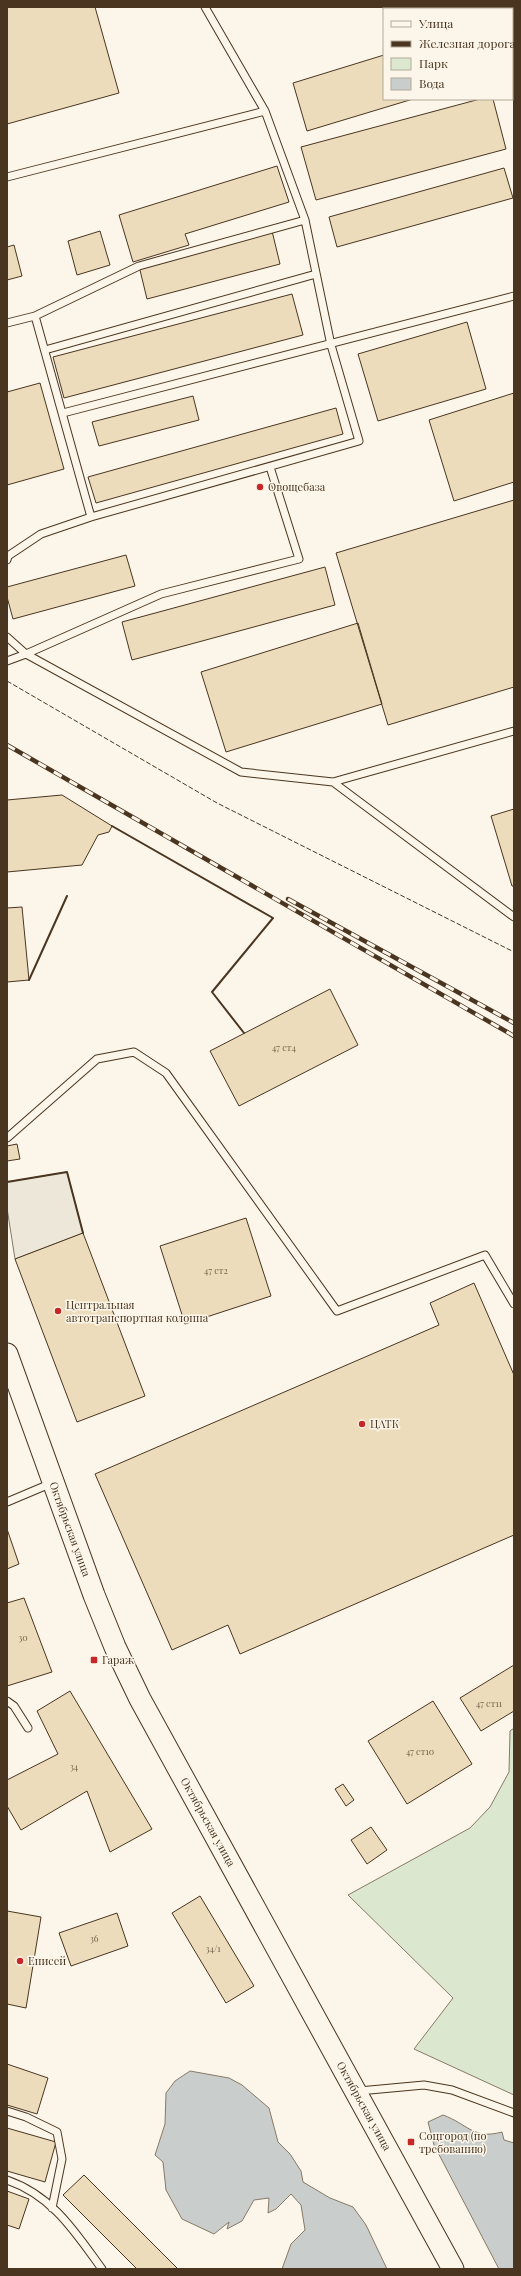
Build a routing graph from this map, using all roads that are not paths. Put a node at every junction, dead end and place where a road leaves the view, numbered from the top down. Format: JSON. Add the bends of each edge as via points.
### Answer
{"nodes":[{"id":1,"x":205,"y":7,"type":"edge"},
{"id":2,"x":265,"y":111,"type":"junction"},
{"id":3,"x":7,"y":177,"type":"edge"},
{"id":4,"x":305,"y":220,"type":"junction"},
{"id":5,"x":316,"y":274,"type":"junction"},
{"id":6,"x":514,"y":296,"type":"edge"},
{"id":7,"x":35,"y":316,"type":"junction"},
{"id":8,"x":7,"y":323,"type":"edge"},
{"id":9,"x":331,"y":345,"type":"junction"},
{"id":10,"x":45,"y":350,"type":"junction"},
{"id":11,"x":63,"y":413,"type":"junction"},
{"id":12,"x":270,"y":467,"type":"junction"},
{"id":13,"x":91,"y":517,"type":"junction"},
{"id":14,"x":7,"y":556,"type":"edge"},
{"id":15,"x":7,"y":637,"type":"edge"},
{"id":16,"x":26,"y":654,"type":"junction"},
{"id":17,"x":7,"y":661,"type":"edge"},
{"id":18,"x":514,"y":731,"type":"edge"},
{"id":19,"x":333,"y":782,"type":"junction"},
{"id":20,"x":514,"y":917,"type":"edge"},
{"id":21,"x":7,"y":1138,"type":"edge"},
{"id":22,"x":514,"y":1304,"type":"edge"},
{"id":23,"x":7,"y":1354,"type":"edge"},
{"id":24,"x":53,"y":1482,"type":"junction"},
{"id":25,"x":7,"y":1502,"type":"edge"},
{"id":26,"x":7,"y":1701,"type":"edge"},
{"id":27,"x":28,"y":1728,"type":"dead end"},
{"id":28,"x":356,"y":2092,"type":"junction"},
{"id":29,"x":7,"y":2111,"type":"edge"},
{"id":30,"x":514,"y":2113,"type":"edge"},
{"id":31,"x":7,"y":2180,"type":"edge"},
{"id":32,"x":52,"y":2208,"type":"junction"},
{"id":33,"x":102,"y":2269,"type":"edge"},
{"id":34,"x":453,"y":2269,"type":"edge"}],
"edges":[{"from":1,"to":2,"type":"lane"},
{"from":2,"to":3,"type":"lane"},
{"from":2,"to":4,"type":"lane"},
{"from":4,"to":5,"type":"lane"},
{"from":4,"to":7,"type":"lane","via":[[138,266]]},
{"from":5,"to":9,"type":"lane"},
{"from":5,"to":10,"type":"lane"},
{"from":6,"to":9,"type":"lane"},
{"from":7,"to":8,"type":"lane"},
{"from":7,"to":10,"type":"lane"},
{"from":9,"to":11,"type":"lane"},
{"from":9,"to":12,"type":"lane","via":[[359,441]]},
{"from":10,"to":11,"type":"lane"},
{"from":11,"to":13,"type":"lane"},
{"from":12,"to":13,"type":"lane"},
{"from":12,"to":16,"type":"lane","via":[[299,559],[161,594]]},
{"from":13,"to":14,"type":"lane","via":[[41,534]]},
{"from":15,"to":16,"type":"lane"},
{"from":16,"to":17,"type":"lane"},
{"from":16,"to":19,"type":"lane","via":[[241,772]]},
{"from":18,"to":19,"type":"lane"},
{"from":19,"to":20,"type":"lane"},
{"from":21,"to":22,"type":"lane","via":[[97,1059],[134,1052],[166,1073],[337,1311],[485,1255]]},
{"from":23,"to":24,"type":"street","name":"Октябрьская улица"},
{"from":24,"to":25,"type":"lane"},
{"from":24,"to":28,"type":"street","name":"Октябрьская улица","via":[[115,1647],[140,1699]]},
{"from":26,"to":27,"type":"lane","via":[[14,1706]]},
{"from":28,"to":30,"type":"lane","via":[[424,2084],[452,2090]]},
{"from":28,"to":34,"type":"street","name":"Октябрьская улица"},
{"from":29,"to":32,"type":"lane","via":[[57,2132],[62,2159]]},
{"from":31,"to":32,"type":"lane","via":[[25,2186]]},
{"from":32,"to":33,"type":"lane","via":[[63,2216]]}]}
